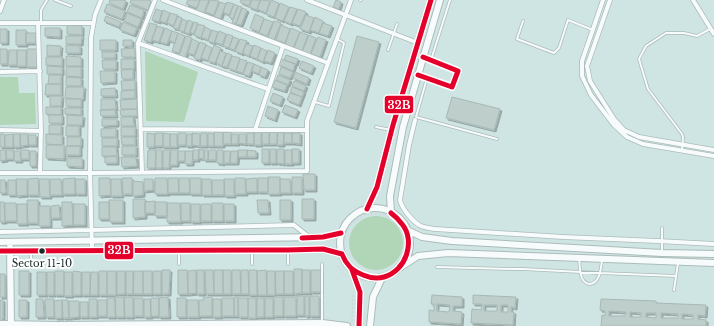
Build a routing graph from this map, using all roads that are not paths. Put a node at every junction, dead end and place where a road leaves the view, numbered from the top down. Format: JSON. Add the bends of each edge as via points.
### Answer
{"nodes":[{"id":1,"x":4,"y":0,"type":"edge"},
{"id":2,"x":47,"y":0,"type":"edge"},
{"id":3,"x":55,"y":0,"type":"edge"},
{"id":4,"x":101,"y":0,"type":"edge"},
{"id":5,"x":155,"y":0,"type":"edge"},
{"id":6,"x":163,"y":0,"type":"edge"},
{"id":7,"x":307,"y":0,"type":"edge"},
{"id":8,"x":351,"y":0,"type":"edge"},
{"id":9,"x":431,"y":0,"type":"edge"},
{"id":10,"x":440,"y":0,"type":"edge"},
{"id":11,"x":450,"y":0,"type":"edge"},
{"id":12,"x":603,"y":0,"type":"edge"},
{"id":13,"x":610,"y":0,"type":"edge"},
{"id":14,"x":693,"y":0,"type":"edge"},
{"id":15,"x":71,"y":6,"type":"dead end"},
{"id":16,"x":0,"y":11,"type":"edge"},
{"id":17,"x":346,"y":15,"type":"junction"},
{"id":18,"x":523,"y":21,"type":"dead end"},
{"id":19,"x":0,"y":23,"type":"edge"},
{"id":20,"x":40,"y":23,"type":"junction"},
{"id":21,"x":93,"y":23,"type":"junction"},
{"id":22,"x":397,"y":24,"type":"dead end"},
{"id":23,"x":710,"y":29,"type":"junction"},
{"id":24,"x":593,"y":30,"type":"junction"},
{"id":25,"x":393,"y":33,"type":"junction"},
{"id":26,"x":714,"y":34,"type":"edge"},
{"id":27,"x":337,"y":40,"type":"junction"},
{"id":28,"x":138,"y":43,"type":"junction"},
{"id":29,"x":418,"y":43,"type":"junction"},
{"id":30,"x":283,"y":46,"type":"junction"},
{"id":31,"x":388,"y":50,"type":"dead end"},
{"id":32,"x":423,"y":57,"type":"junction"},
{"id":33,"x":431,"y":60,"type":"junction"},
{"id":34,"x":328,"y":63,"type":"junction"},
{"id":35,"x":40,"y":71,"type":"junction"},
{"id":36,"x":0,"y":72,"type":"edge"},
{"id":37,"x":418,"y":75,"type":"junction"},
{"id":38,"x":426,"y":78,"type":"junction"},
{"id":39,"x":268,"y":89,"type":"junction"},
{"id":40,"x":314,"y":102,"type":"junction"},
{"id":41,"x":405,"y":118,"type":"junction"},
{"id":42,"x":415,"y":119,"type":"junction"},
{"id":43,"x":376,"y":127,"type":"dead end"},
{"id":44,"x":141,"y":129,"type":"junction"},
{"id":45,"x":0,"y":130,"type":"edge"},
{"id":46,"x":255,"y":130,"type":"junction"},
{"id":47,"x":306,"y":130,"type":"junction"},
{"id":48,"x":392,"y":130,"type":"junction"},
{"id":49,"x":41,"y":131,"type":"junction"},
{"id":50,"x":497,"y":139,"type":"dead end"},
{"id":51,"x":683,"y":144,"type":"junction"},
{"id":52,"x":682,"y":150,"type":"junction"},
{"id":53,"x":714,"y":150,"type":"edge"},
{"id":54,"x":714,"y":156,"type":"edge"},
{"id":55,"x":142,"y":172,"type":"junction"},
{"id":56,"x":0,"y":173,"type":"edge"},
{"id":57,"x":40,"y":173,"type":"junction"},
{"id":58,"x":90,"y":173,"type":"junction"},
{"id":59,"x":367,"y":210,"type":"junction"},
{"id":60,"x":391,"y":213,"type":"junction"},
{"id":61,"x":662,"y":228,"type":"dead end"},
{"id":62,"x":91,"y":230,"type":"junction"},
{"id":63,"x":407,"y":230,"type":"junction"},
{"id":64,"x":0,"y":232,"type":"edge"},
{"id":65,"x":342,"y":233,"type":"junction"},
{"id":66,"x":310,"y":237,"type":"junction"},
{"id":67,"x":92,"y":241,"type":"junction"},
{"id":68,"x":663,"y":241,"type":"junction"},
{"id":69,"x":0,"y":242,"type":"edge"},
{"id":70,"x":10,"y":242,"type":"junction"},
{"id":71,"x":714,"y":244,"type":"edge"},
{"id":72,"x":92,"y":250,"type":"junction"},
{"id":73,"x":179,"y":250,"type":"junction"},
{"id":74,"x":252,"y":250,"type":"junction"},
{"id":75,"x":288,"y":250,"type":"junction"},
{"id":76,"x":0,"y":251,"type":"edge"},
{"id":77,"x":10,"y":251,"type":"junction"},
{"id":78,"x":31,"y":251,"type":"junction"},
{"id":79,"x":662,"y":253,"type":"junction"},
{"id":80,"x":342,"y":254,"type":"junction"},
{"id":81,"x":714,"y":254,"type":"edge"},
{"id":82,"x":579,"y":258,"type":"junction"},
{"id":83,"x":602,"y":259,"type":"junction"},
{"id":84,"x":678,"y":262,"type":"junction"},
{"id":85,"x":31,"y":263,"type":"dead end"},
{"id":86,"x":714,"y":263,"type":"edge"},
{"id":87,"x":179,"y":264,"type":"dead end"},
{"id":88,"x":252,"y":264,"type":"dead end"},
{"id":89,"x":288,"y":264,"type":"dead end"},
{"id":90,"x":322,"y":264,"type":"dead end"},
{"id":91,"x":401,"y":267,"type":"junction"},
{"id":92,"x":437,"y":267,"type":"dead end"},
{"id":93,"x":352,"y":270,"type":"junction"},
{"id":94,"x":581,"y":272,"type":"junction"},
{"id":95,"x":600,"y":273,"type":"junction"},
{"id":96,"x":676,"y":276,"type":"junction"},
{"id":97,"x":382,"y":278,"type":"junction"},
{"id":98,"x":674,"y":290,"type":"dead end"},
{"id":99,"x":322,"y":323,"type":"junction"},
{"id":100,"x":0,"y":324,"type":"edge"},
{"id":101,"x":11,"y":325,"type":"edge"},
{"id":102,"x":282,"y":325,"type":"edge"},
{"id":103,"x":58,"y":326,"type":"edge"},
{"id":104,"x":346,"y":326,"type":"edge"},
{"id":105,"x":358,"y":326,"type":"edge"},
{"id":106,"x":370,"y":326,"type":"edge"}],
"edges":[{"from":1,"to":16,"type":"street"},
{"from":2,"to":20,"type":"lane","via":[[41,10]]},
{"from":3,"to":15,"type":"lane"},
{"from":4,"to":21,"type":"street"},
{"from":5,"to":28,"type":"street"},
{"from":6,"to":30,"type":"street"},
{"from":7,"to":17,"type":"street"},
{"from":8,"to":17,"type":"street"},
{"from":9,"to":29,"type":"street"},
{"from":10,"to":32,"type":"street"},
{"from":11,"to":33,"type":"lane"},
{"from":12,"to":24,"type":"street"},
{"from":13,"to":51,"type":"street","via":[[588,62],[590,81],[624,130],[639,137]]},
{"from":14,"to":23,"type":"street"},
{"from":17,"to":25,"type":"street"},
{"from":17,"to":27,"type":"street"},
{"from":18,"to":24,"type":"lane","via":[[517,39],[554,53],[559,48],[568,20]]},
{"from":19,"to":20,"type":"street"},
{"from":20,"to":21,"type":"street"},
{"from":20,"to":35,"type":"street"},
{"from":21,"to":58,"type":"street"},
{"from":22,"to":25,"type":"lane"},
{"from":23,"to":26,"type":"street"},
{"from":23,"to":51,"type":"lane","via":[[697,36],[666,33],[646,46],[639,59],[648,89],[682,134]]},
{"from":24,"to":52,"type":"street","via":[[582,61],[582,76],[591,95],[614,125],[627,137],[643,144]]},
{"from":25,"to":29,"type":"street"},
{"from":25,"to":31,"type":"lane"},
{"from":27,"to":34,"type":"street"},
{"from":27,"to":40,"type":"lane","via":[[344,42],[329,106]]},
{"from":28,"to":39,"type":"street"},
{"from":28,"to":44,"type":"street"},
{"from":29,"to":48,"type":"street"},
{"from":30,"to":34,"type":"street"},
{"from":30,"to":39,"type":"street"},
{"from":32,"to":33,"type":"lane"},
{"from":32,"to":37,"type":"street"},
{"from":33,"to":38,"type":"lane","via":[[458,71],[452,87]]},
{"from":34,"to":40,"type":"street"},
{"from":35,"to":36,"type":"street"},
{"from":35,"to":49,"type":"street"},
{"from":37,"to":38,"type":"lane"},
{"from":37,"to":41,"type":"street"},
{"from":38,"to":42,"type":"lane"},
{"from":39,"to":46,"type":"street"},
{"from":40,"to":47,"type":"street"},
{"from":41,"to":42,"type":"lane"},
{"from":41,"to":60,"type":"street","via":[[390,196]]},
{"from":42,"to":50,"type":"lane"},
{"from":42,"to":68,"type":"street","via":[[400,200],[405,210],[422,226],[517,235]]},
{"from":43,"to":48,"type":"lane"},
{"from":44,"to":46,"type":"street"},
{"from":44,"to":55,"type":"street"},
{"from":45,"to":49,"type":"street"},
{"from":46,"to":47,"type":"street"},
{"from":47,"to":55,"type":"street","via":[[307,170]]},
{"from":48,"to":59,"type":"street","via":[[377,187]]},
{"from":49,"to":57,"type":"street"},
{"from":51,"to":52,"type":"lane"},
{"from":51,"to":53,"type":"street"},
{"from":52,"to":54,"type":"street"},
{"from":55,"to":58,"type":"street"},
{"from":56,"to":57,"type":"street"},
{"from":57,"to":58,"type":"street"},
{"from":58,"to":62,"type":"street"},
{"from":59,"to":60,"type":"street","via":[[379,209]]},
{"from":59,"to":65,"type":"street","via":[[352,217]]},
{"from":60,"to":63,"type":"street"},
{"from":61,"to":68,"type":"lane"},
{"from":62,"to":64,"type":"street"},
{"from":62,"to":66,"type":"street","via":[[294,225]]},
{"from":62,"to":67,"type":"street"},
{"from":63,"to":79,"type":"street","via":[[422,237],[452,241]]},
{"from":63,"to":91,"type":"street","via":[[410,243]]},
{"from":65,"to":66,"type":"street"},
{"from":65,"to":80,"type":"street"},
{"from":66,"to":67,"type":"street"},
{"from":67,"to":70,"type":"street"},
{"from":67,"to":72,"type":"street"},
{"from":68,"to":71,"type":"street"},
{"from":68,"to":79,"type":"lane"},
{"from":69,"to":70,"type":"street"},
{"from":70,"to":77,"type":"street"},
{"from":72,"to":73,"type":"street"},
{"from":72,"to":78,"type":"street"},
{"from":73,"to":74,"type":"street"},
{"from":73,"to":87,"type":"lane"},
{"from":74,"to":75,"type":"street"},
{"from":74,"to":88,"type":"lane"},
{"from":75,"to":80,"type":"street","via":[[323,249]]},
{"from":75,"to":89,"type":"lane"},
{"from":76,"to":77,"type":"street"},
{"from":77,"to":78,"type":"street"},
{"from":77,"to":101,"type":"street"},
{"from":78,"to":85,"type":"lane"},
{"from":79,"to":81,"type":"street"},
{"from":80,"to":93,"type":"street"},
{"from":82,"to":83,"type":"street"},
{"from":82,"to":91,"type":"street","via":[[448,253],[418,256]]},
{"from":82,"to":94,"type":"lane"},
{"from":83,"to":84,"type":"street"},
{"from":83,"to":95,"type":"lane"},
{"from":84,"to":86,"type":"street"},
{"from":84,"to":96,"type":"lane"},
{"from":90,"to":99,"type":"lane"},
{"from":91,"to":97,"type":"street"},
{"from":92,"to":94,"type":"lane"},
{"from":93,"to":97,"type":"street","via":[[362,276]]},
{"from":93,"to":105,"type":"street","via":[[360,292]]},
{"from":94,"to":95,"type":"lane"},
{"from":94,"to":95,"type":"lane","via":[[583,280],[588,284],[596,282]]},
{"from":95,"to":96,"type":"lane"},
{"from":96,"to":98,"type":"lane"},
{"from":97,"to":106,"type":"street","via":[[373,297]]},
{"from":99,"to":102,"type":"street"},
{"from":99,"to":104,"type":"street"},
{"from":100,"to":101,"type":"street"},
{"from":101,"to":103,"type":"street"},
{"from":102,"to":103,"type":"street"}]}
